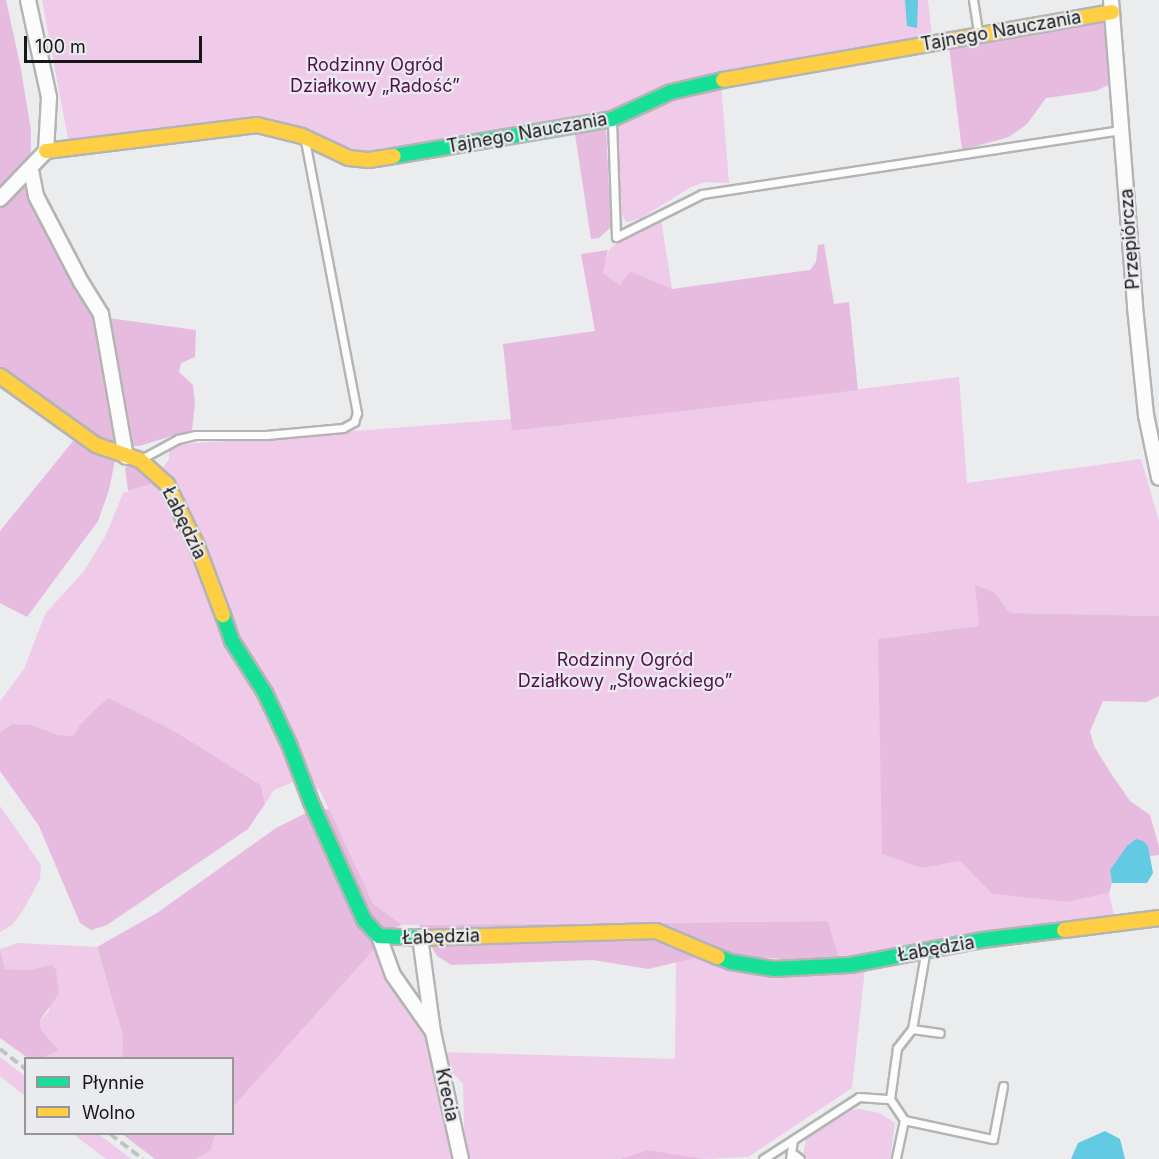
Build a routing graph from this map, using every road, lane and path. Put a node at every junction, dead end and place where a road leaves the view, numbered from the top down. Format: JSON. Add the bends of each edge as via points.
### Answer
{"nodes":[{"id":1,"x":28,"y":0,"type":"edge"},
{"id":2,"x":973,"y":0,"type":"edge"},
{"id":3,"x":1112,"y":6,"type":"edge"},
{"id":4,"x":979,"y":35,"type":"junction"},
{"id":5,"x":612,"y":119,"type":"junction"},
{"id":6,"x":1122,"y":130,"type":"junction"},
{"id":7,"x":305,"y":138,"type":"junction"},
{"id":8,"x":46,"y":151,"type":"junction"},
{"id":9,"x":31,"y":170,"type":"junction"},
{"id":10,"x":0,"y":199,"type":"edge"},
{"id":11,"x":0,"y":375,"type":"edge"},
{"id":12,"x":133,"y":458,"type":"junction"},
{"id":13,"x":1159,"y":478,"type":"edge"},
{"id":14,"x":1159,"y":918,"type":"edge"},
{"id":15,"x":379,"y":936,"type":"junction"},
{"id":16,"x":420,"y":937,"type":"junction"},
{"id":17,"x":926,"y":949,"type":"junction"},
{"id":18,"x":912,"y":1029,"type":"junction"},
{"id":19,"x":433,"y":1032,"type":"junction"},
{"id":20,"x":940,"y":1034,"type":"dead end"},
{"id":21,"x":1003,"y":1086,"type":"dead end"},
{"id":22,"x":890,"y":1099,"type":"junction"},
{"id":23,"x":904,"y":1120,"type":"junction"},
{"id":24,"x":793,"y":1140,"type":"junction"},
{"id":25,"x":791,"y":1155,"type":"edge"},
{"id":26,"x":461,"y":1159,"type":"edge"},
{"id":27,"x":763,"y":1159,"type":"edge"},
{"id":28,"x":800,"y":1159,"type":"edge"},
{"id":29,"x":897,"y":1159,"type":"edge"}],
"edges":[{"from":1,"to":8,"type":"street","via":[[49,97]]},
{"from":2,"to":4,"type":"lane"},
{"from":3,"to":4,"type":"street","name":"Tajnego Nauczania"},
{"from":3,"to":6,"type":"street","name":"Przepiórcza"},
{"from":4,"to":5,"type":"street","name":"Tajnego Nauczania","via":[[739,75],[671,92]]},
{"from":5,"to":6,"type":"lane","via":[[616,237],[702,194]]},
{"from":5,"to":7,"type":"street","name":"Tajnego Nauczania","via":[[369,160],[349,158]]},
{"from":6,"to":13,"type":"street","name":"Przepiórcza","via":[[1146,415]]},
{"from":7,"to":8,"type":"street","name":"Tajnego Nauczania","via":[[270,127],[247,125]]},
{"from":7,"to":12,"type":"lane","via":[[357,413],[354,422],[343,428],[266,435],[196,435],[178,438]]},
{"from":8,"to":9,"type":"street"},
{"from":9,"to":10,"type":"street"},
{"from":9,"to":12,"type":"street","via":[[36,196],[101,314]]},
{"from":11,"to":12,"type":"street","name":"Łabędzia","via":[[96,445]]},
{"from":12,"to":15,"type":"street","name":"Łabędzia","via":[[166,484],[198,546],[232,641],[266,693],[364,920]]},
{"from":14,"to":17,"type":"street","name":"Łabędzia"},
{"from":15,"to":16,"type":"street","name":"Łabędzia"},
{"from":15,"to":19,"type":"street","name":"Krecia","via":[[398,984]]},
{"from":16,"to":17,"type":"street","name":"Łabędzia","via":[[656,931],[731,962],[774,969],[849,965]]},
{"from":16,"to":19,"type":"street","name":"Krecia"},
{"from":17,"to":18,"type":"lane"},
{"from":18,"to":20,"type":"lane"},
{"from":18,"to":22,"type":"lane","via":[[897,1048]]},
{"from":19,"to":26,"type":"street","name":"Krecia"},
{"from":21,"to":23,"type":"lane","via":[[993,1139]]},
{"from":22,"to":23,"type":"lane"},
{"from":22,"to":24,"type":"lane","via":[[859,1097]]},
{"from":23,"to":29,"type":"lane"},
{"from":24,"to":25,"type":"lane"},
{"from":24,"to":27,"type":"lane"},
{"from":25,"to":28,"type":"lane"}]}
